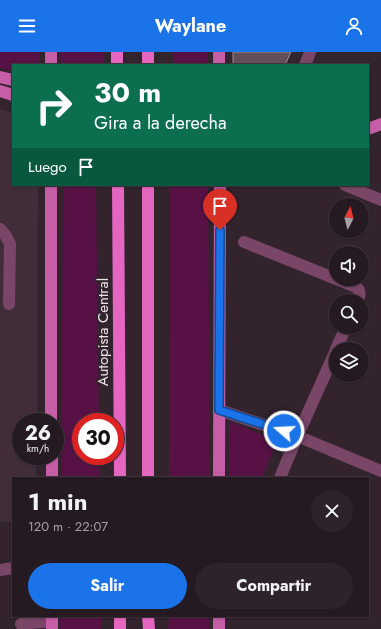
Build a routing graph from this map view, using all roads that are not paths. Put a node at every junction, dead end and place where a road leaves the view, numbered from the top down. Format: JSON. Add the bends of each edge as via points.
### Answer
{"nodes":[{"id":1,"x":51,"y":52,"type":"edge"},
{"id":2,"x":117,"y":52,"type":"edge"},
{"id":3,"x":148,"y":52,"type":"edge"},
{"id":4,"x":219,"y":52,"type":"edge"},
{"id":5,"x":310,"y":52,"type":"edge"},
{"id":6,"x":51,"y":64,"type":"edge"},
{"id":7,"x":117,"y":64,"type":"edge"},
{"id":8,"x":148,"y":64,"type":"edge"},
{"id":9,"x":219,"y":64,"type":"edge"},
{"id":10,"x":305,"y":64,"type":"edge"},
{"id":11,"x":0,"y":77,"type":"edge"},
{"id":12,"x":12,"y":80,"type":"edge"},
{"id":13,"x":0,"y":92,"type":"edge"},
{"id":14,"x":12,"y":96,"type":"edge"},
{"id":15,"x":381,"y":124,"type":"edge"},
{"id":16,"x":369,"y":129,"type":"edge"},
{"id":17,"x":51,"y":186,"type":"edge"},
{"id":18,"x":118,"y":186,"type":"edge"},
{"id":19,"x":148,"y":186,"type":"edge"},
{"id":20,"x":220,"y":186,"type":"edge"},
{"id":21,"x":347,"y":186,"type":"edge"},
{"id":22,"x":381,"y":200,"type":"edge"},
{"id":23,"x":0,"y":229,"type":"edge"},
{"id":24,"x":244,"y":242,"type":"dead end"},
{"id":25,"x":360,"y":294,"type":"edge"},
{"id":26,"x":9,"y":304,"type":"dead end"},
{"id":27,"x":329,"y":365,"type":"edge"},
{"id":28,"x":219,"y":410,"type":"junction"},
{"id":29,"x":52,"y":413,"type":"edge"},
{"id":30,"x":297,"y":436,"type":"junction"},
{"id":31,"x":52,"y":465,"type":"edge"},
{"id":32,"x":381,"y":471,"type":"edge"},
{"id":33,"x":52,"y":477,"type":"edge"},
{"id":34,"x":120,"y":477,"type":"edge"},
{"id":35,"x":148,"y":477,"type":"edge"},
{"id":36,"x":219,"y":477,"type":"edge"},
{"id":37,"x":280,"y":477,"type":"edge"},
{"id":38,"x":12,"y":568,"type":"edge"},
{"id":39,"x":0,"y":570,"type":"edge"},
{"id":40,"x":120,"y":617,"type":"edge"},
{"id":41,"x":148,"y":617,"type":"edge"},
{"id":42,"x":219,"y":617,"type":"edge"},
{"id":43,"x":52,"y":622,"type":"edge"},
{"id":44,"x":22,"y":624,"type":"dead end"},
{"id":45,"x":120,"y":629,"type":"edge"},
{"id":46,"x":149,"y":629,"type":"edge"},
{"id":47,"x":219,"y":629,"type":"edge"}],
"edges":[{"from":1,"to":6,"type":"main road"},
{"from":2,"to":7,"type":"highway"},
{"from":3,"to":8,"type":"highway"},
{"from":4,"to":9,"type":"main road"},
{"from":5,"to":10,"type":"street"},
{"from":11,"to":12,"type":"main road"},
{"from":13,"to":14,"type":"main road"},
{"from":15,"to":16,"type":"main road"},
{"from":17,"to":29,"type":"main road"},
{"from":18,"to":34,"type":"highway","name":"Autopista Central"},
{"from":19,"to":35,"type":"highway"},
{"from":20,"to":28,"type":"main road"},
{"from":21,"to":22,"type":"street"},
{"from":23,"to":26,"type":"street","via":[[10,244]]},
{"from":24,"to":25,"type":"street","via":[[356,287]]},
{"from":27,"to":30,"type":"street"},
{"from":28,"to":30,"type":"street"},
{"from":28,"to":36,"type":"main road"},
{"from":30,"to":32,"type":"street"},
{"from":30,"to":37,"type":"street"},
{"from":31,"to":33,"type":"main road"},
{"from":38,"to":39,"type":"street"},
{"from":40,"to":45,"type":"highway"},
{"from":41,"to":46,"type":"highway"},
{"from":42,"to":47,"type":"main road"},
{"from":43,"to":44,"type":"street"}]}
